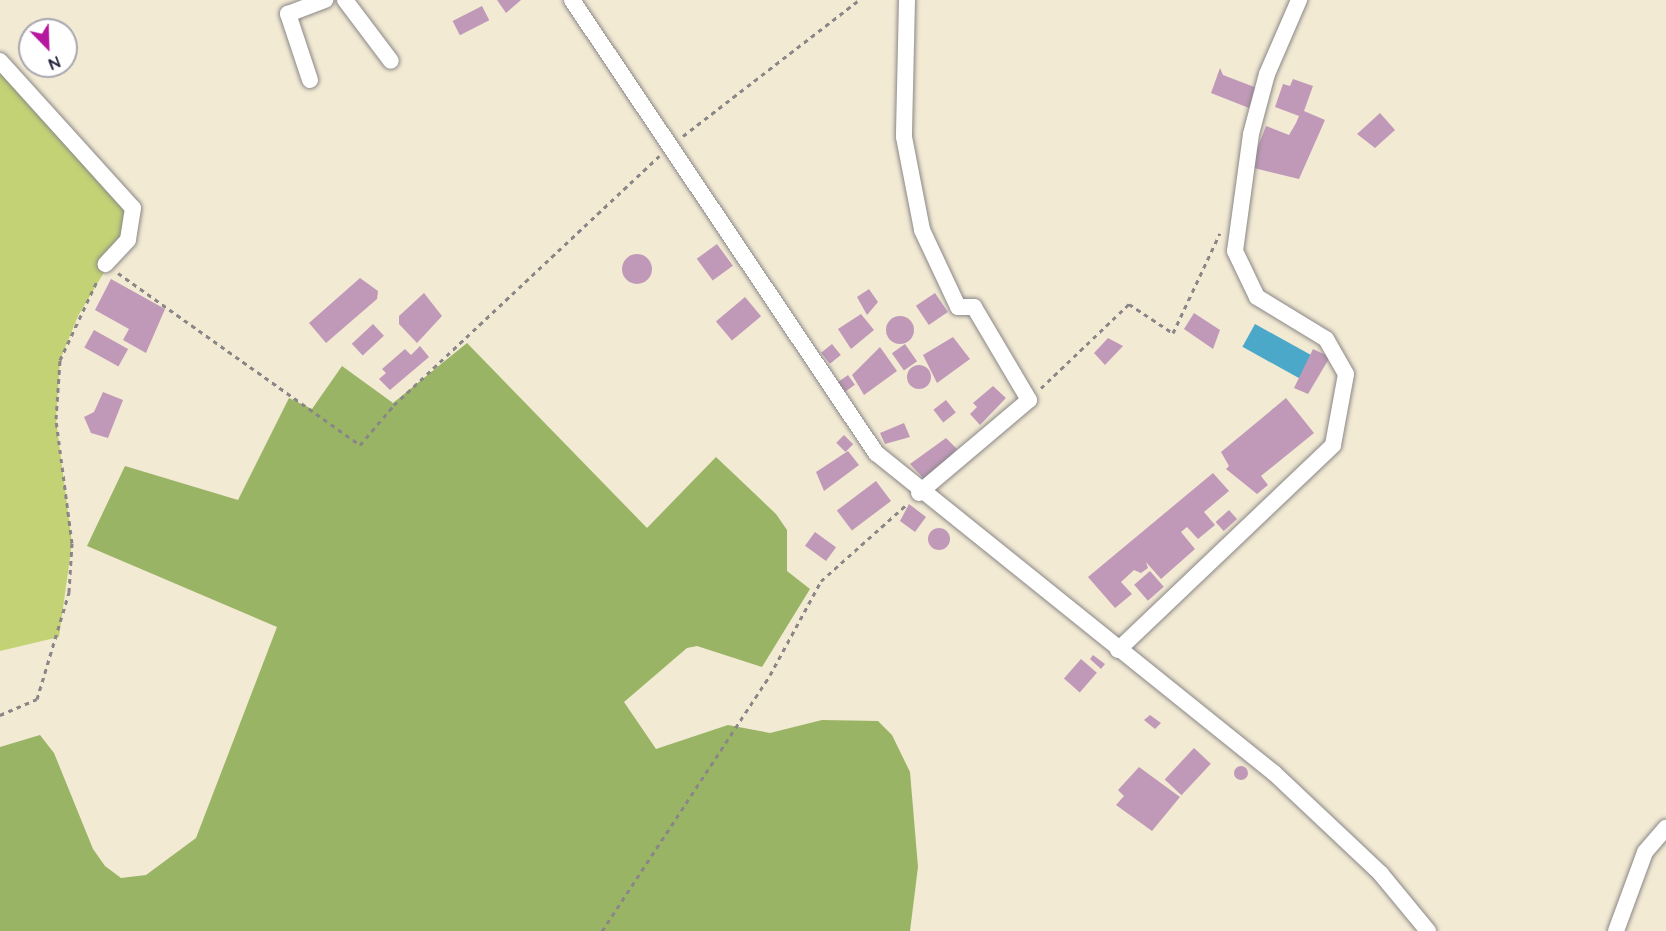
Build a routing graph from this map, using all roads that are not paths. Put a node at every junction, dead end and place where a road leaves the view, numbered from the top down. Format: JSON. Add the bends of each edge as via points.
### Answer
{"nodes":[{"id":1,"x":325,"y":0,"type":"edge"},
{"id":2,"x":345,"y":0,"type":"edge"},
{"id":3,"x":572,"y":0,"type":"edge"},
{"id":4,"x":907,"y":0,"type":"edge"},
{"id":5,"x":1299,"y":0,"type":"edge"},
{"id":6,"x":0,"y":61,"type":"edge"},
{"id":7,"x":391,"y":61,"type":"dead end"},
{"id":8,"x":310,"y":80,"type":"dead end"},
{"id":9,"x":106,"y":264,"type":"road end"},
{"id":10,"x":920,"y":493,"type":"junction"},
{"id":11,"x":1118,"y":650,"type":"junction"},
{"id":12,"x":1666,"y":828,"type":"edge"},
{"id":13,"x":1428,"y":931,"type":"edge"},
{"id":14,"x":1616,"y":931,"type":"edge"}],
"edges":[{"from":1,"to":8,"type":"street","via":[[288,14]]},
{"from":2,"to":7,"type":"street"},
{"from":3,"to":10,"type":"street","via":[[851,420],[876,453]]},
{"from":4,"to":10,"type":"street","via":[[904,137],[922,230],[958,307],[974,307],[1029,400]]},
{"from":5,"to":11,"type":"street","via":[[1267,74],[1251,134],[1235,251],[1257,297],[1326,339],[1346,374],[1333,445]]},
{"from":6,"to":9,"type":"street","via":[[133,208],[128,240]]},
{"from":10,"to":11,"type":"street"},
{"from":11,"to":13,"type":"street","via":[[1315,809],[1381,874]]},
{"from":12,"to":14,"type":"street","via":[[1645,852]]}]}
